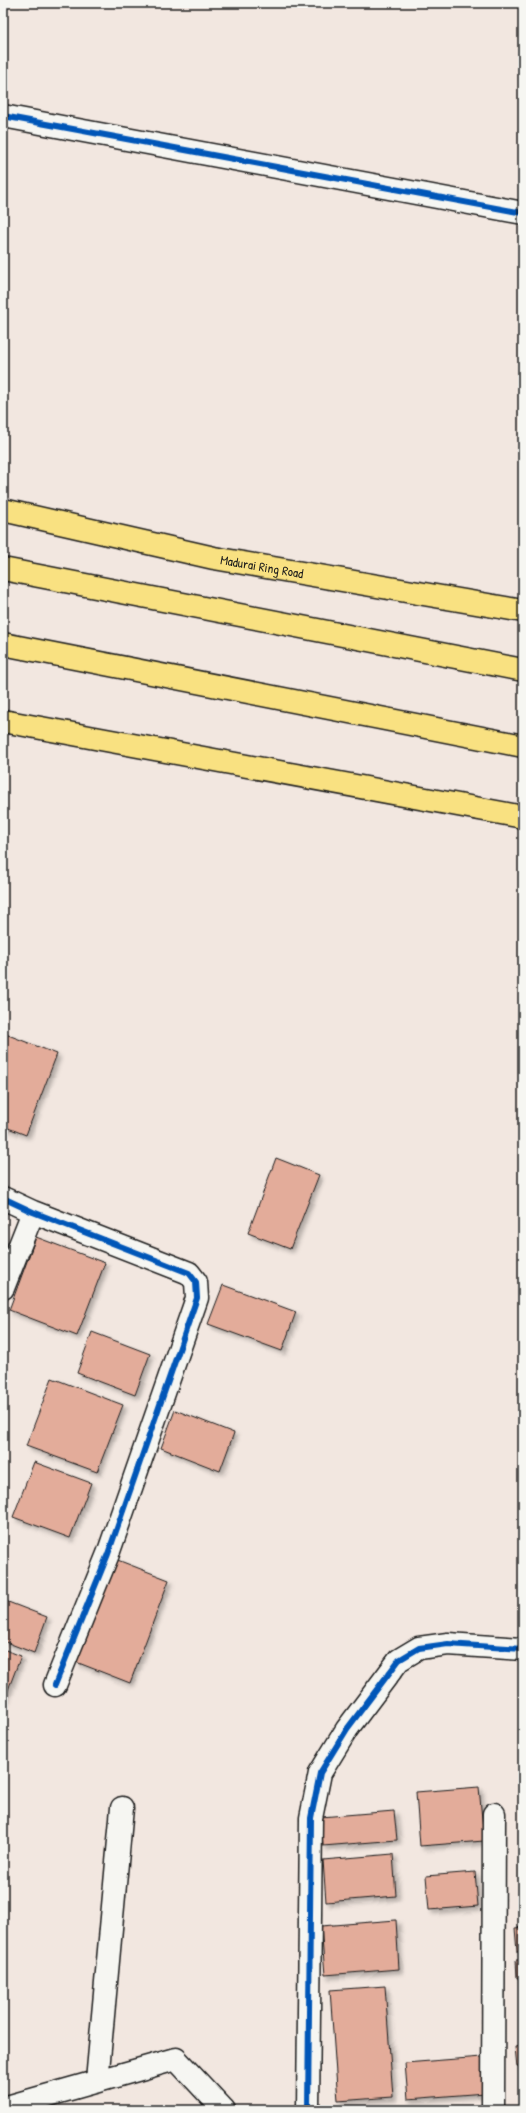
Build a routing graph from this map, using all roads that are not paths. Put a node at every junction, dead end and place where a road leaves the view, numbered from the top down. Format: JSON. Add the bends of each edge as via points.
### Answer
{"nodes":[{"id":1,"x":3,"y":116,"type":"edge"},
{"id":2,"x":523,"y":213,"type":"edge"},
{"id":3,"x":3,"y":510,"type":"edge"},
{"id":4,"x":3,"y":570,"type":"edge"},
{"id":5,"x":523,"y":611,"type":"edge"},
{"id":6,"x":3,"y":644,"type":"edge"},
{"id":7,"x":523,"y":670,"type":"edge"},
{"id":8,"x":3,"y":720,"type":"edge"},
{"id":9,"x":523,"y":746,"type":"edge"},
{"id":10,"x":523,"y":817,"type":"edge"},
{"id":11,"x":3,"y":1198,"type":"edge"},
{"id":12,"x":33,"y":1212,"type":"junction"},
{"id":13,"x":3,"y":1288,"type":"edge"},
{"id":14,"x":523,"y":1649,"type":"edge"},
{"id":15,"x":55,"y":1685,"type":"dead end"},
{"id":16,"x":122,"y":1808,"type":"dead end"},
{"id":17,"x":494,"y":1814,"type":"dead end"},
{"id":18,"x":97,"y":2081,"type":"junction"},
{"id":19,"x":3,"y":2108,"type":"edge"},
{"id":20,"x":224,"y":2110,"type":"edge"},
{"id":21,"x":308,"y":2110,"type":"edge"},
{"id":22,"x":493,"y":2110,"type":"edge"}],
"edges":[{"from":1,"to":2,"type":"street"},
{"from":3,"to":5,"type":"highway","name":"Madurai Ring Road","via":[[214,558]]},
{"from":4,"to":7,"type":"highway"},
{"from":6,"to":9,"type":"highway"},
{"from":8,"to":10,"type":"highway"},
{"from":11,"to":12,"type":"street"},
{"from":12,"to":13,"type":"street"},
{"from":12,"to":15,"type":"street","via":[[189,1273],[196,1282],[197,1298],[108,1554]]},
{"from":14,"to":21,"type":"street","via":[[448,1644],[419,1648],[399,1660],[347,1729],[320,1773],[311,1818]]},
{"from":16,"to":18,"type":"street"},
{"from":17,"to":22,"type":"street"},
{"from":18,"to":19,"type":"street"},
{"from":18,"to":20,"type":"street","via":[[176,2059]]}]}
